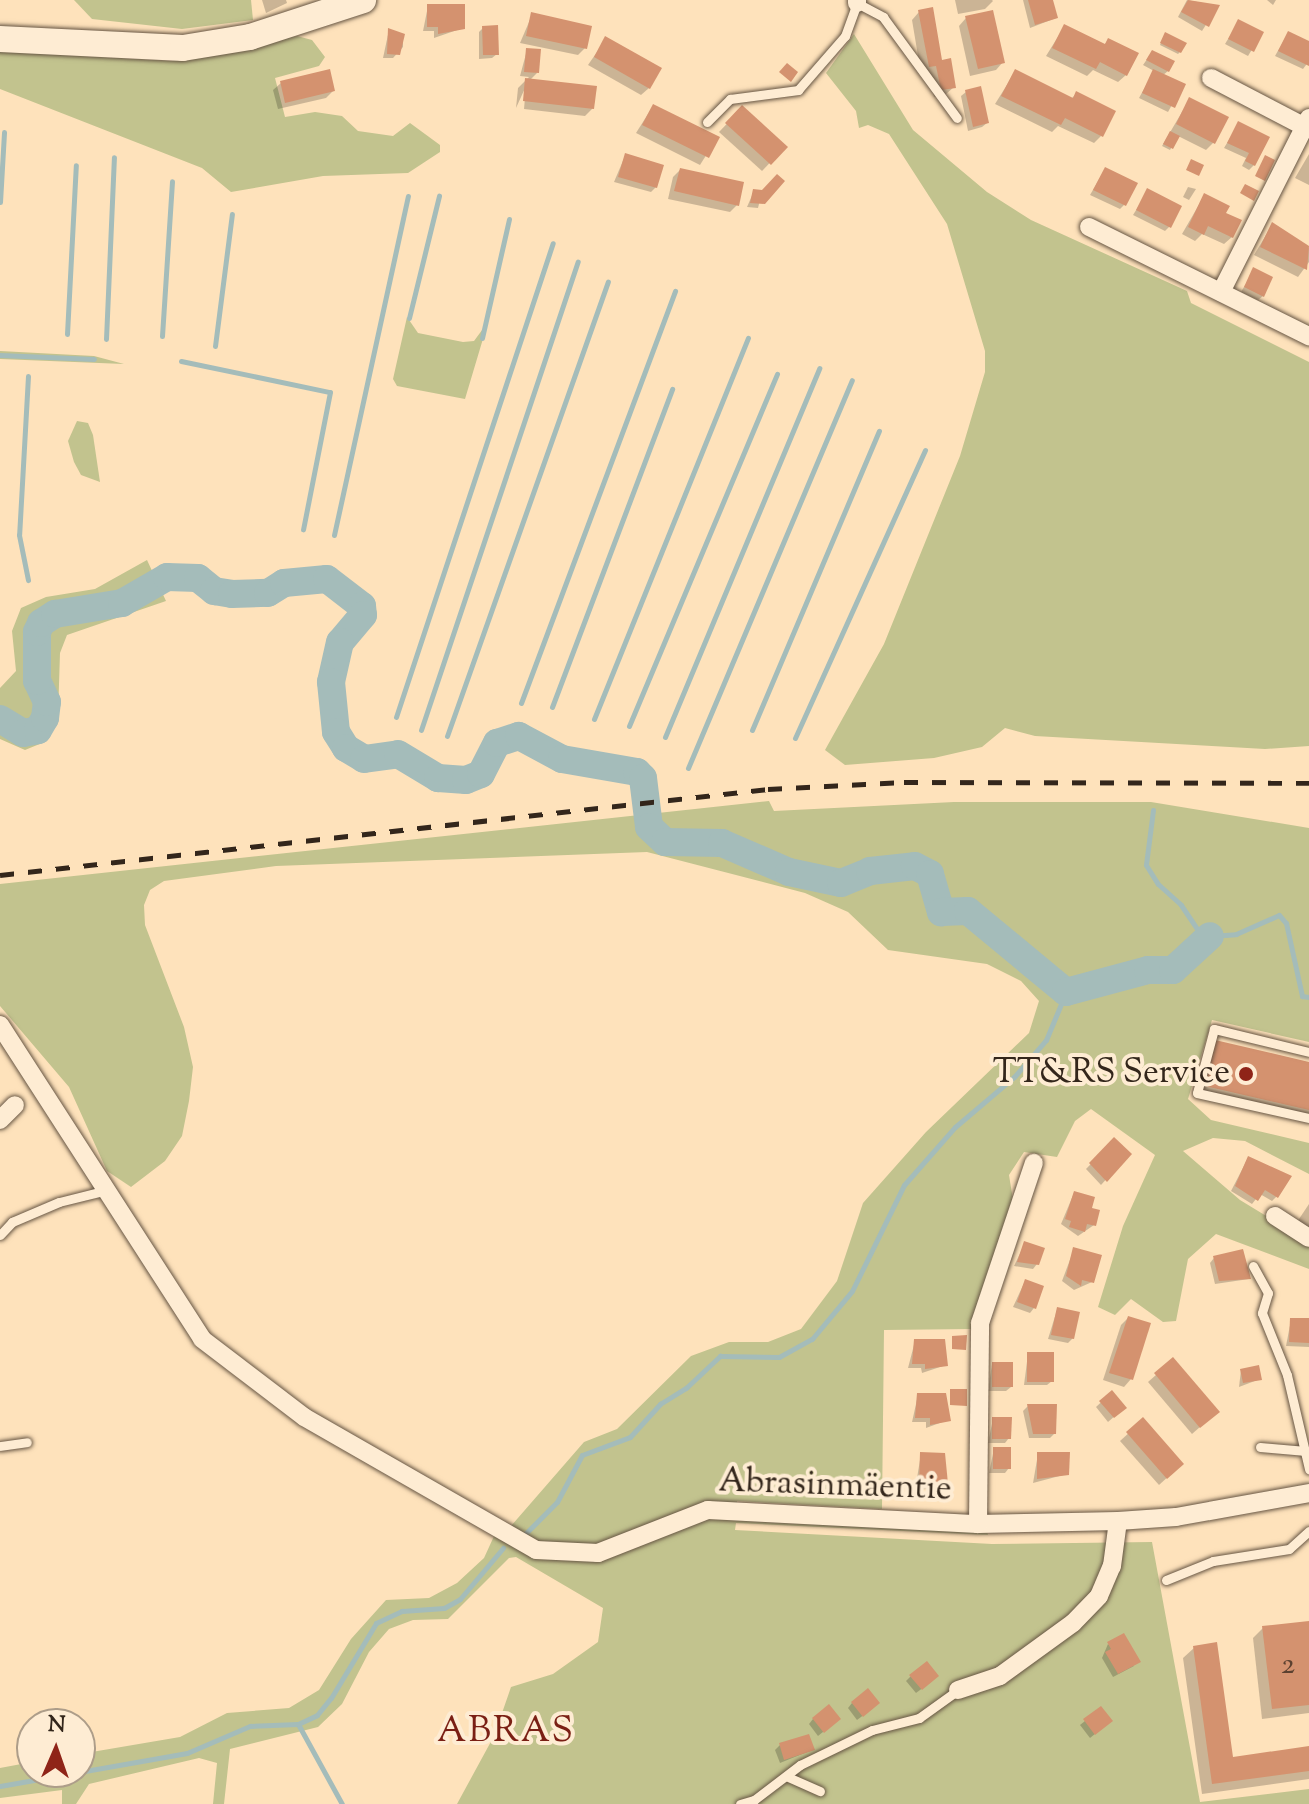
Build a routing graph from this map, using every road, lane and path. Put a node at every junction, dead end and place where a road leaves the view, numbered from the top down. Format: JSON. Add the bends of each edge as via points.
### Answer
{"nodes":[{"id":1,"x":363,"y":0,"type":"edge"},
{"id":2,"x":857,"y":1,"type":"edge"},
{"id":3,"x":0,"y":39,"type":"edge"},
{"id":4,"x":1211,"y":78,"type":"dead end"},
{"id":5,"x":957,"y":118,"type":"dead end"},
{"id":6,"x":707,"y":122,"type":"dead end"},
{"id":7,"x":1308,"y":125,"type":"edge"},
{"id":8,"x":1089,"y":227,"type":"dead end"},
{"id":9,"x":1221,"y":292,"type":"junction"},
{"id":10,"x":1309,"y":336,"type":"edge"},
{"id":11,"x":0,"y":1025,"type":"edge"},
{"id":12,"x":1309,"y":1052,"type":"edge"},
{"id":13,"x":15,"y":1105,"type":"dead end"},
{"id":14,"x":1309,"y":1118,"type":"edge"},
{"id":15,"x":0,"y":1120,"type":"edge"},
{"id":16,"x":1034,"y":1163,"type":"dead end"},
{"id":17,"x":103,"y":1191,"type":"junction"},
{"id":18,"x":1275,"y":1216,"type":"dead end"},
{"id":19,"x":0,"y":1235,"type":"edge"},
{"id":20,"x":1309,"y":1238,"type":"edge"},
{"id":21,"x":1253,"y":1266,"type":"dead end"},
{"id":22,"x":27,"y":1442,"type":"dead end"},
{"id":23,"x":0,"y":1446,"type":"edge"},
{"id":24,"x":1260,"y":1447,"type":"dead end"},
{"id":25,"x":1306,"y":1451,"type":"junction"},
{"id":26,"x":1309,"y":1469,"type":"edge"},
{"id":27,"x":1309,"y":1493,"type":"edge"},
{"id":28,"x":1118,"y":1521,"type":"junction"},
{"id":29,"x":978,"y":1524,"type":"junction"},
{"id":30,"x":1309,"y":1531,"type":"edge"},
{"id":31,"x":1166,"y":1580,"type":"dead end"},
{"id":32,"x":958,"y":1690,"type":"joint"},
{"id":33,"x":788,"y":1777,"type":"junction"},
{"id":34,"x":820,"y":1791,"type":"dead end"},
{"id":35,"x":740,"y":1804,"type":"edge"}],
"edges":[{"from":1,"to":3,"type":"street","via":[[250,37],[183,48]]},
{"from":2,"to":5,"type":"lane","via":[[883,17]]},
{"from":2,"to":6,"type":"lane","via":[[845,36],[798,90],[730,99]]},
{"from":4,"to":7,"type":"street"},
{"from":7,"to":9,"type":"street"},
{"from":8,"to":9,"type":"street"},
{"from":9,"to":10,"type":"street"},
{"from":11,"to":17,"type":"street","name":"Abrasinmäentie"},
{"from":12,"to":14,"type":"lane","via":[[1214,1029],[1197,1093]]},
{"from":13,"to":15,"type":"street"},
{"from":16,"to":29,"type":"street","via":[[980,1323]]},
{"from":17,"to":19,"type":"lane","via":[[12,1222]]},
{"from":17,"to":29,"type":"street","name":"Abrasinmäentie","via":[[202,1339],[304,1417],[516,1539],[551,1553],[598,1553],[708,1510]]},
{"from":18,"to":20,"type":"street"},
{"from":21,"to":25,"type":"lane","via":[[1268,1293],[1262,1313],[1287,1375]]},
{"from":22,"to":23,"type":"lane"},
{"from":24,"to":25,"type":"lane"},
{"from":25,"to":26,"type":"lane"},
{"from":27,"to":28,"type":"street","name":"Abrasinmäentie","via":[[1176,1517]]},
{"from":28,"to":29,"type":"street","name":"Abrasinmäentie"},
{"from":28,"to":32,"type":"street","via":[[1112,1566],[1099,1596],[1073,1623],[1000,1676]]},
{"from":30,"to":31,"type":"lane","via":[[1289,1549],[1213,1561]]},
{"from":32,"to":33,"type":"lane","via":[[919,1718],[872,1730],[800,1765]]},
{"from":33,"to":34,"type":"lane"},
{"from":33,"to":35,"type":"lane"}]}
